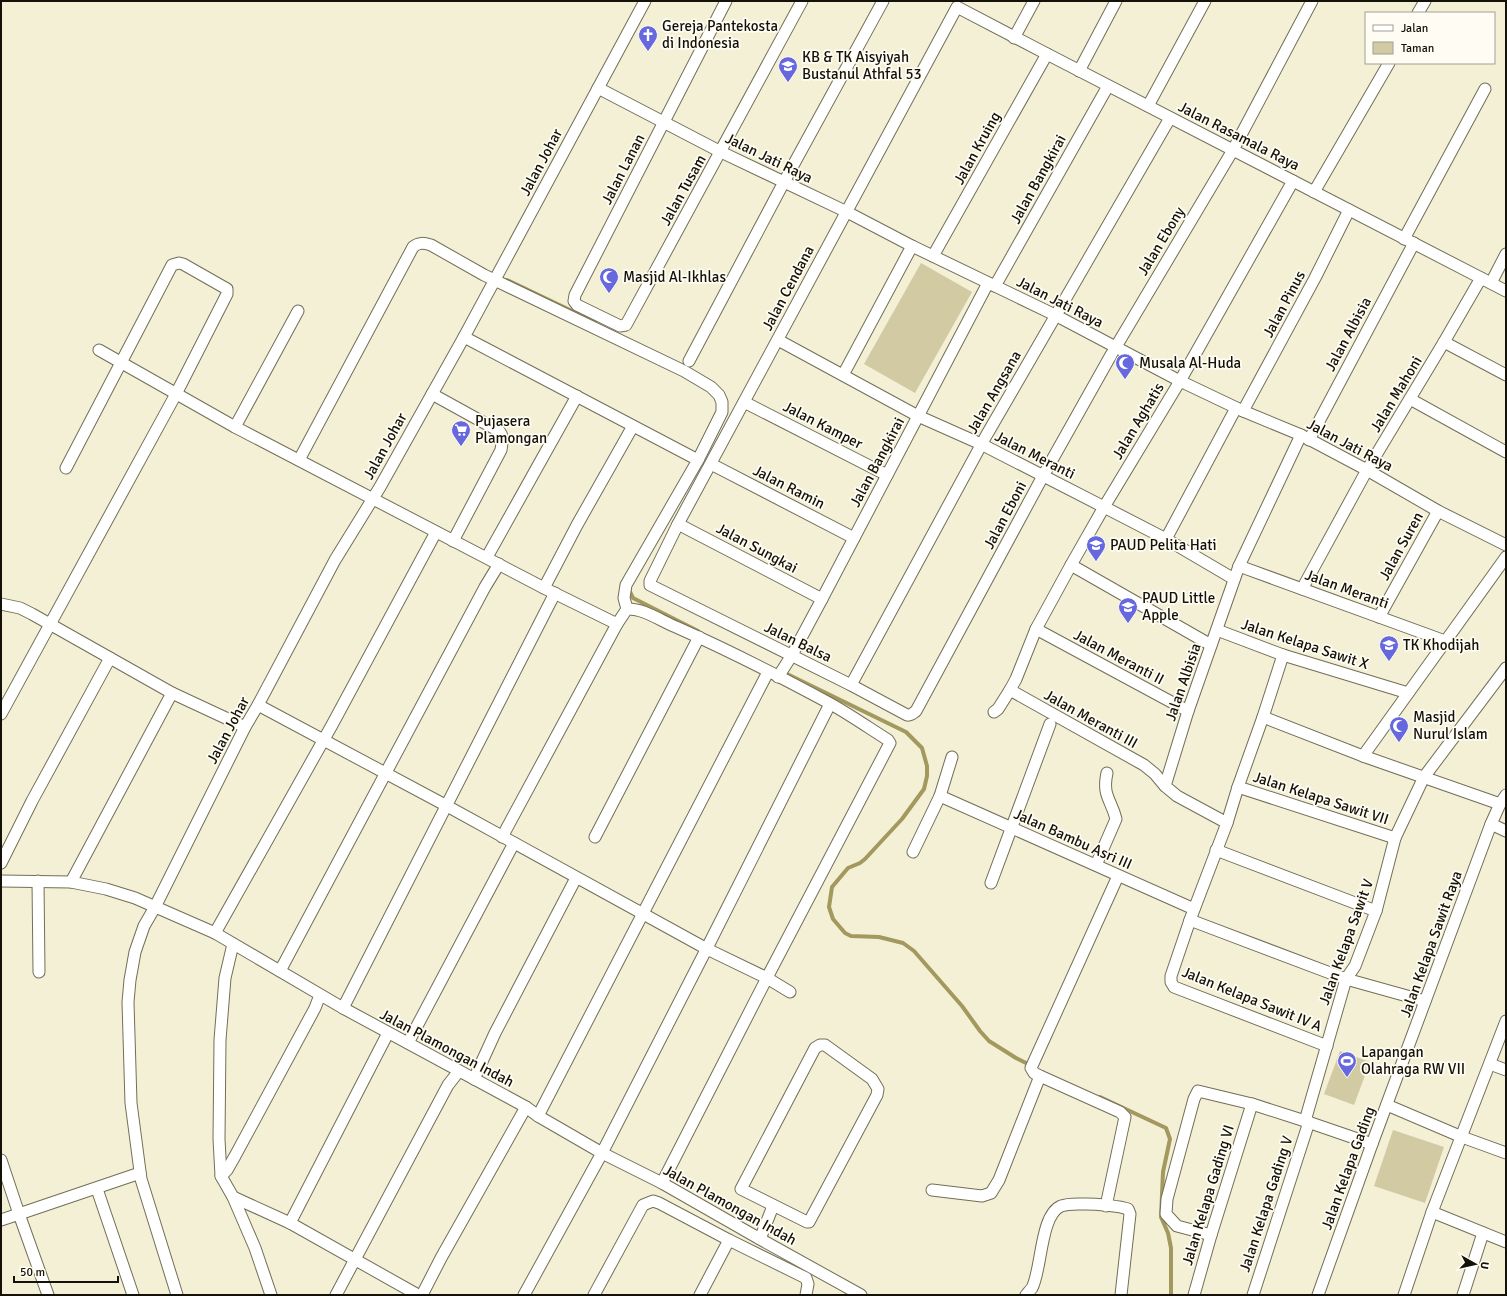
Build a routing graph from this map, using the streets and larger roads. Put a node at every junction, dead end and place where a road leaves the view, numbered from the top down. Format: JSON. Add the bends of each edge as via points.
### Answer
{"nodes":[{"id":1,"x":645,"y":1,"type":"edge"},
{"id":2,"x":726,"y":1,"type":"edge"},
{"id":3,"x":802,"y":1,"type":"edge"},
{"id":4,"x":883,"y":1,"type":"edge"},
{"id":5,"x":1034,"y":1,"type":"edge"},
{"id":6,"x":1116,"y":1,"type":"edge"},
{"id":7,"x":1205,"y":1,"type":"edge"},
{"id":8,"x":1312,"y":1,"type":"edge"},
{"id":9,"x":1425,"y":1,"type":"edge"},
{"id":10,"x":959,"y":6,"type":"joint"},
{"id":11,"x":1419,"y":12,"type":"edge"},
{"id":12,"x":1014,"y":38,"type":"junction"},
{"id":13,"x":1046,"y":54,"type":"junction"},
{"id":14,"x":1388,"y":64,"type":"edge"},
{"id":15,"x":1079,"y":71,"type":"junction"},
{"id":16,"x":1108,"y":86,"type":"junction"},
{"id":17,"x":598,"y":88,"type":"junction"},
{"id":18,"x":1485,"y":89,"type":"dead end"},
{"id":19,"x":1148,"y":106,"type":"junction"},
{"id":20,"x":1170,"y":118,"type":"junction"},
{"id":21,"x":664,"y":123,"type":"junction"},
{"id":22,"x":1233,"y":150,"type":"junction"},
{"id":23,"x":721,"y":152,"type":"junction"},
{"id":24,"x":1293,"y":181,"type":"junction"},
{"id":25,"x":784,"y":182,"type":"junction"},
{"id":26,"x":1314,"y":192,"type":"junction"},
{"id":27,"x":1349,"y":210,"type":"junction"},
{"id":28,"x":847,"y":212,"type":"junction"},
{"id":29,"x":1409,"y":241,"type":"junction"},
{"id":30,"x":912,"y":246,"type":"junction"},
{"id":31,"x":1506,"y":254,"type":"edge"},
{"id":32,"x":933,"y":256,"type":"junction"},
{"id":33,"x":494,"y":280,"type":"junction"},
{"id":34,"x":1486,"y":280,"type":"junction"},
{"id":35,"x":991,"y":284,"type":"junction"},
{"id":36,"x":1506,"y":291,"type":"edge"},
{"id":37,"x":298,"y":311,"type":"dead end"},
{"id":38,"x":1055,"y":315,"type":"junction"},
{"id":39,"x":587,"y":318,"type":"junction"},
{"id":40,"x":622,"y":327,"type":"joint"},
{"id":41,"x":464,"y":337,"type":"junction"},
{"id":42,"x":778,"y":340,"type":"junction"},
{"id":43,"x":1444,"y":342,"type":"junction"},
{"id":44,"x":1115,"y":348,"type":"junction"},
{"id":45,"x":99,"y":350,"type":"dead end"},
{"id":46,"x":689,"y":361,"type":"dead end"},
{"id":47,"x":122,"y":363,"type":"junction"},
{"id":48,"x":843,"y":375,"type":"junction"},
{"id":49,"x":1506,"y":375,"type":"edge"},
{"id":50,"x":1180,"y":381,"type":"junction"},
{"id":51,"x":176,"y":394,"type":"junction"},
{"id":52,"x":432,"y":394,"type":"junction"},
{"id":53,"x":577,"y":396,"type":"junction"},
{"id":54,"x":1410,"y":399,"type":"junction"},
{"id":55,"x":744,"y":402,"type":"junction"},
{"id":56,"x":1239,"y":409,"type":"junction"},
{"id":57,"x":918,"y":416,"type":"junction"},
{"id":58,"x":633,"y":426,"type":"junction"},
{"id":59,"x":235,"y":427,"type":"junction"},
{"id":60,"x":1305,"y":437,"type":"junction"},
{"id":61,"x":981,"y":444,"type":"junction"},
{"id":62,"x":1506,"y":452,"type":"edge"},
{"id":63,"x":299,"y":460,"type":"junction"},
{"id":64,"x":698,"y":460,"type":"junction"},
{"id":65,"x":711,"y":464,"type":"junction"},
{"id":66,"x":66,"y":468,"type":"dead end"},
{"id":67,"x":1367,"y":470,"type":"junction"},
{"id":68,"x":887,"y":475,"type":"junction"},
{"id":69,"x":1043,"y":476,"type":"junction"},
{"id":70,"x":373,"y":498,"type":"junction"},
{"id":71,"x":1104,"y":506,"type":"junction"},
{"id":72,"x":1438,"y":511,"type":"junction"},
{"id":73,"x":678,"y":524,"type":"junction"},
{"id":74,"x":436,"y":532,"type":"junction"},
{"id":75,"x":854,"y":538,"type":"junction"},
{"id":76,"x":1166,"y":539,"type":"junction"},
{"id":77,"x":453,"y":541,"type":"junction"},
{"id":78,"x":1506,"y":545,"type":"edge"},
{"id":79,"x":488,"y":557,"type":"junction"},
{"id":80,"x":1506,"y":557,"type":"edge"},
{"id":81,"x":499,"y":564,"type":"junction"},
{"id":82,"x":1071,"y":565,"type":"junction"},
{"id":83,"x":1239,"y":566,"type":"junction"},
{"id":84,"x":1234,"y":579,"type":"junction"},
{"id":85,"x":651,"y":587,"type":"joint"},
{"id":86,"x":544,"y":588,"type":"junction"},
{"id":87,"x":1302,"y":589,"type":"junction"},
{"id":88,"x":555,"y":593,"type":"junction"},
{"id":89,"x":822,"y":599,"type":"junction"},
{"id":90,"x":1,"y":604,"type":"edge"},
{"id":91,"x":627,"y":609,"type":"junction"},
{"id":92,"x":1379,"y":617,"type":"junction"},
{"id":93,"x":617,"y":624,"type":"junction"},
{"id":94,"x":51,"y":625,"type":"junction"},
{"id":95,"x":1036,"y":629,"type":"junction"},
{"id":96,"x":1217,"y":630,"type":"junction"},
{"id":97,"x":699,"y":637,"type":"junction"},
{"id":98,"x":1445,"y":640,"type":"junction"},
{"id":99,"x":1211,"y":645,"type":"junction"},
{"id":100,"x":1283,"y":655,"type":"junction"},
{"id":101,"x":790,"y":657,"type":"junction"},
{"id":102,"x":110,"y":658,"type":"junction"},
{"id":103,"x":1506,"y":668,"type":"edge"},
{"id":104,"x":768,"y":672,"type":"junction"},
{"id":105,"x":779,"y":675,"type":"junction"},
{"id":106,"x":851,"y":685,"type":"junction"},
{"id":107,"x":1010,"y":690,"type":"junction"},
{"id":108,"x":172,"y":692,"type":"junction"},
{"id":109,"x":1408,"y":693,"type":"junction"},
{"id":110,"x":923,"y":698,"type":"joint"},
{"id":111,"x":830,"y":704,"type":"junction"},
{"id":112,"x":258,"y":705,"type":"junction"},
{"id":113,"x":1188,"y":711,"type":"junction"},
{"id":114,"x":994,"y":712,"type":"dead end"},
{"id":115,"x":1,"y":714,"type":"edge"},
{"id":116,"x":1263,"y":717,"type":"junction"},
{"id":117,"x":1050,"y":724,"type":"dead end"},
{"id":118,"x":245,"y":727,"type":"junction"},
{"id":119,"x":324,"y":740,"type":"junction"},
{"id":120,"x":1363,"y":756,"type":"junction"},
{"id":121,"x":952,"y":757,"type":"dead end"},
{"id":122,"x":1107,"y":773,"type":"dead end"},
{"id":123,"x":386,"y":774,"type":"junction"},
{"id":124,"x":1424,"y":777,"type":"junction"},
{"id":125,"x":1165,"y":786,"type":"junction"},
{"id":126,"x":1238,"y":787,"type":"junction"},
{"id":127,"x":940,"y":796,"type":"junction"},
{"id":128,"x":1503,"y":799,"type":"edge"},
{"id":129,"x":446,"y":806,"type":"junction"},
{"id":130,"x":1227,"y":823,"type":"junction"},
{"id":131,"x":1491,"y":824,"type":"junction"},
{"id":132,"x":1010,"y":828,"type":"junction"},
{"id":133,"x":1506,"y":831,"type":"edge"},
{"id":134,"x":502,"y":837,"type":"junction"},
{"id":135,"x":595,"y":837,"type":"dead end"},
{"id":136,"x":1395,"y":838,"type":"junction"},
{"id":137,"x":514,"y":843,"type":"junction"},
{"id":138,"x":1216,"y":850,"type":"junction"},
{"id":139,"x":913,"y":852,"type":"dead end"},
{"id":140,"x":1,"y":864,"type":"edge"},
{"id":141,"x":1096,"y":865,"type":"junction"},
{"id":142,"x":1118,"y":876,"type":"junction"},
{"id":143,"x":576,"y":878,"type":"junction"},
{"id":144,"x":1,"y":881,"type":"edge"},
{"id":145,"x":38,"y":881,"type":"junction"},
{"id":146,"x":71,"y":882,"type":"junction"},
{"id":147,"x":991,"y":883,"type":"dead end"},
{"id":148,"x":155,"y":907,"type":"junction"},
{"id":149,"x":1376,"y":911,"type":"junction"},
{"id":150,"x":642,"y":914,"type":"junction"},
{"id":151,"x":1192,"y":914,"type":"junction"},
{"id":152,"x":214,"y":933,"type":"junction"},
{"id":153,"x":233,"y":944,"type":"junction"},
{"id":154,"x":707,"y":949,"type":"junction"},
{"id":155,"x":280,"y":971,"type":"junction"},
{"id":156,"x":39,"y":972,"type":"dead end"},
{"id":157,"x":767,"y":978,"type":"junction"},
{"id":158,"x":1346,"y":978,"type":"junction"},
{"id":159,"x":790,"y":992,"type":"dead end"},
{"id":160,"x":320,"y":995,"type":"junction"},
{"id":161,"x":1426,"y":1001,"type":"junction"},
{"id":162,"x":343,"y":1008,"type":"junction"},
{"id":163,"x":1506,"y":1021,"type":"edge"},
{"id":164,"x":388,"y":1033,"type":"junction"},
{"id":165,"x":408,"y":1043,"type":"junction"},
{"id":166,"x":1327,"y":1046,"type":"junction"},
{"id":167,"x":1490,"y":1064,"type":"junction"},
{"id":168,"x":1506,"y":1070,"type":"edge"},
{"id":169,"x":459,"y":1071,"type":"junction"},
{"id":170,"x":1040,"y":1076,"type":"junction"},
{"id":171,"x":474,"y":1079,"type":"junction"},
{"id":172,"x":1252,"y":1104,"type":"junction"},
{"id":173,"x":1387,"y":1105,"type":"junction"},
{"id":174,"x":526,"y":1107,"type":"junction"},
{"id":175,"x":538,"y":1116,"type":"junction"},
{"id":176,"x":1307,"y":1122,"type":"junction"},
{"id":177,"x":1462,"y":1138,"type":"junction"},
{"id":178,"x":1372,"y":1144,"type":"junction"},
{"id":179,"x":602,"y":1153,"type":"junction"},
{"id":180,"x":1506,"y":1154,"type":"edge"},
{"id":181,"x":1,"y":1160,"type":"edge"},
{"id":182,"x":140,"y":1173,"type":"junction"},
{"id":183,"x":222,"y":1176,"type":"junction"},
{"id":184,"x":662,"y":1183,"type":"junction"},
{"id":185,"x":97,"y":1188,"type":"junction"},
{"id":186,"x":932,"y":1190,"type":"dead end"},
{"id":187,"x":233,"y":1197,"type":"junction"},
{"id":188,"x":773,"y":1206,"type":"junction"},
{"id":189,"x":1106,"y":1206,"type":"junction"},
{"id":190,"x":1432,"y":1212,"type":"junction"},
{"id":191,"x":19,"y":1214,"type":"junction"},
{"id":192,"x":1,"y":1220,"type":"edge"},
{"id":193,"x":290,"y":1223,"type":"junction"},
{"id":194,"x":1483,"y":1233,"type":"junction"},
{"id":195,"x":1211,"y":1235,"type":"junction"},
{"id":196,"x":729,"y":1240,"type":"junction"},
{"id":197,"x":760,"y":1240,"type":"junction"},
{"id":198,"x":1506,"y":1242,"type":"edge"},
{"id":199,"x":354,"y":1260,"type":"junction"},
{"id":200,"x":48,"y":1295,"type":"edge"},
{"id":201,"x":133,"y":1295,"type":"edge"},
{"id":202,"x":177,"y":1295,"type":"edge"},
{"id":203,"x":271,"y":1295,"type":"edge"},
{"id":204,"x":336,"y":1295,"type":"edge"},
{"id":205,"x":418,"y":1295,"type":"edge"},
{"id":206,"x":422,"y":1295,"type":"edge"},
{"id":207,"x":524,"y":1295,"type":"edge"},
{"id":208,"x":594,"y":1295,"type":"edge"},
{"id":209,"x":700,"y":1295,"type":"edge"},
{"id":210,"x":806,"y":1295,"type":"edge"},
{"id":211,"x":860,"y":1295,"type":"edge"},
{"id":212,"x":1026,"y":1295,"type":"edge"},
{"id":213,"x":1121,"y":1295,"type":"edge"},
{"id":214,"x":1194,"y":1295,"type":"edge"},
{"id":215,"x":1253,"y":1295,"type":"edge"},
{"id":216,"x":1318,"y":1295,"type":"edge"},
{"id":217,"x":1404,"y":1295,"type":"edge"},
{"id":218,"x":1463,"y":1295,"type":"edge"}],
"edges":[{"from":1,"to":17,"type":"street","name":"Jalan Johar"},
{"from":2,"to":21,"type":"street","name":"Jalan Lanan"},
{"from":3,"to":23,"type":"street","name":"Jalan Tusam"},
{"from":4,"to":25,"type":"street"},
{"from":5,"to":12,"type":"street"},
{"from":6,"to":15,"type":"street"},
{"from":7,"to":19,"type":"street"},
{"from":8,"to":22,"type":"street","name":"Jalan Ebony"},
{"from":9,"to":11,"type":"street"},
{"from":10,"to":12,"type":"street","name":"Jalan Rasamala Raya"},
{"from":10,"to":28,"type":"street","name":"Jalan Cendana"},
{"from":12,"to":13,"type":"street","name":"Jalan Rasamala Raya"},
{"from":13,"to":15,"type":"street","name":"Jalan Rasamala Raya"},
{"from":13,"to":32,"type":"street","name":"Jalan Kruing"},
{"from":14,"to":26,"type":"street"},
{"from":15,"to":16,"type":"street","name":"Jalan Rasamala Raya"},
{"from":16,"to":19,"type":"street","name":"Jalan Rasamala Raya"},
{"from":16,"to":35,"type":"street","name":"Jalan Bangkirai"},
{"from":17,"to":21,"type":"street","name":"Jalan Jati Raya"},
{"from":17,"to":33,"type":"street","name":"Jalan Johar"},
{"from":18,"to":29,"type":"street","name":"Jalan Albisia"},
{"from":19,"to":20,"type":"street","name":"Jalan Rasamala Raya"},
{"from":20,"to":22,"type":"street","name":"Jalan Rasamala Raya"},
{"from":20,"to":38,"type":"street","name":"Jalan Angsana"},
{"from":21,"to":23,"type":"street","name":"Jalan Jati Raya"},
{"from":21,"to":39,"type":"street","name":"Jalan Lanan","via":[[575,295],[575,303]]},
{"from":22,"to":24,"type":"street","name":"Jalan Rasamala Raya"},
{"from":22,"to":44,"type":"street","name":"Jalan Ebony"},
{"from":23,"to":25,"type":"street","name":"Jalan Jati Raya"},
{"from":23,"to":40,"type":"street","name":"Jalan Tusam","via":[[626,325]]},
{"from":24,"to":26,"type":"street","name":"Jalan Rasamala Raya"},
{"from":24,"to":50,"type":"street","name":"Jalan Aghatis"},
{"from":25,"to":28,"type":"street","name":"Jalan Jati Raya"},
{"from":25,"to":46,"type":"street"},
{"from":26,"to":27,"type":"street","name":"Jalan Rasamala Raya"},
{"from":27,"to":29,"type":"street","name":"Jalan Rasamala Raya"},
{"from":27,"to":56,"type":"street","name":"Jalan Pinus","via":[[1311,284]]},
{"from":28,"to":30,"type":"street","name":"Jalan Jati Raya"},
{"from":28,"to":42,"type":"street","name":"Jalan Cendana"},
{"from":29,"to":34,"type":"street","name":"Jalan Rasamala Raya"},
{"from":29,"to":60,"type":"street","name":"Jalan Albisia"},
{"from":30,"to":32,"type":"street","name":"Jalan Jati Raya"},
{"from":30,"to":48,"type":"street"},
{"from":31,"to":34,"type":"street","name":"Jalan Mahoni"},
{"from":32,"to":35,"type":"street","name":"Jalan Jati Raya"},
{"from":33,"to":39,"type":"street"},
{"from":33,"to":41,"type":"street","name":"Jalan Johar"},
{"from":33,"to":63,"type":"street","via":[[431,245],[422,243],[413,247]]},
{"from":34,"to":36,"type":"street","name":"Jalan Rasamala Raya"},
{"from":34,"to":43,"type":"street","name":"Jalan Mahoni"},
{"from":35,"to":38,"type":"street","name":"Jalan Jati Raya"},
{"from":35,"to":57,"type":"street","name":"Jalan Bangkirai"},
{"from":37,"to":59,"type":"street"},
{"from":38,"to":44,"type":"street","name":"Jalan Jati Raya"},
{"from":38,"to":61,"type":"street","name":"Jalan Angsana"},
{"from":39,"to":40,"type":"street","name":"Jalan Lanan"},
{"from":39,"to":64,"type":"street","via":[[684,371],[711,387],[719,395],[722,412]]},
{"from":41,"to":52,"type":"street","name":"Jalan Johar"},
{"from":41,"to":53,"type":"street"},
{"from":42,"to":48,"type":"street","name":"Jalan Meranti"},
{"from":42,"to":55,"type":"street","name":"Jalan Cendana"},
{"from":43,"to":49,"type":"street"},
{"from":43,"to":54,"type":"street","name":"Jalan Mahoni"},
{"from":44,"to":50,"type":"street","name":"Jalan Jati Raya"},
{"from":44,"to":69,"type":"street","name":"Jalan Eboni"},
{"from":45,"to":47,"type":"street"},
{"from":47,"to":51,"type":"street"},
{"from":47,"to":51,"type":"street","via":[[172,265],[183,264],[228,289]]},
{"from":47,"to":66,"type":"street"},
{"from":48,"to":57,"type":"street","name":"Jalan Meranti"},
{"from":50,"to":56,"type":"street","name":"Jalan Jati Raya"},
{"from":50,"to":71,"type":"street","name":"Jalan Aghatis"},
{"from":51,"to":59,"type":"street"},
{"from":51,"to":94,"type":"street"},
{"from":52,"to":70,"type":"street","name":"Jalan Johar"},
{"from":52,"to":77,"type":"street","via":[[502,434],[501,450]]},
{"from":53,"to":58,"type":"street"},
{"from":53,"to":79,"type":"street"},
{"from":54,"to":62,"type":"street"},
{"from":54,"to":67,"type":"street","name":"Jalan Mahoni"},
{"from":55,"to":65,"type":"street","name":"Jalan Cendana"},
{"from":55,"to":68,"type":"street","name":"Jalan Kamper"},
{"from":56,"to":60,"type":"street","name":"Jalan Jati Raya"},
{"from":56,"to":76,"type":"street","name":"Jalan Pinus"},
{"from":57,"to":61,"type":"street","name":"Jalan Meranti"},
{"from":57,"to":68,"type":"street","name":"Jalan Bangkirai"},
{"from":58,"to":64,"type":"street"},
{"from":58,"to":86,"type":"street"},
{"from":59,"to":63,"type":"street"},
{"from":60,"to":67,"type":"street","name":"Jalan Jati Raya"},
{"from":60,"to":83,"type":"street","name":"Jalan Albisia"},
{"from":61,"to":69,"type":"street","name":"Jalan Meranti"},
{"from":61,"to":106,"type":"street","name":"Jalan Angsana"},
{"from":63,"to":70,"type":"street"},
{"from":64,"to":91,"type":"street","via":[[626,585],[624,598]]},
{"from":65,"to":73,"type":"street","name":"Jalan Cendana"},
{"from":65,"to":75,"type":"street","name":"Jalan Ramin"},
{"from":67,"to":72,"type":"street","name":"Jalan Jati Raya"},
{"from":67,"to":87,"type":"street","name":"Jalan Mahoni"},
{"from":68,"to":75,"type":"street","name":"Jalan Bangkirai"},
{"from":69,"to":71,"type":"street","name":"Jalan Meranti"},
{"from":69,"to":110,"type":"street","name":"Jalan Eboni"},
{"from":70,"to":74,"type":"street"},
{"from":70,"to":112,"type":"street","name":"Jalan Johar","via":[[335,560]]},
{"from":71,"to":76,"type":"street","name":"Jalan Meranti"},
{"from":71,"to":82,"type":"street","name":"Jalan Aghatis"},
{"from":72,"to":78,"type":"street","name":"Jalan Jati Raya"},
{"from":72,"to":92,"type":"street","name":"Jalan Suren"},
{"from":73,"to":85,"type":"street","name":"Jalan Cendana","via":[[650,581]]},
{"from":73,"to":89,"type":"street","name":"Jalan Sungkai"},
{"from":74,"to":77,"type":"street"},
{"from":74,"to":119,"type":"street"},
{"from":75,"to":89,"type":"street","name":"Jalan Bangkirai"},
{"from":76,"to":84,"type":"street","name":"Jalan Meranti"},
{"from":77,"to":79,"type":"street"},
{"from":79,"to":81,"type":"street"},
{"from":80,"to":98,"type":"street"},
{"from":81,"to":86,"type":"street"},
{"from":81,"to":123,"type":"street"},
{"from":82,"to":95,"type":"street","name":"Jalan Aghatis"},
{"from":82,"to":99,"type":"street"},
{"from":83,"to":84,"type":"street","name":"Jalan Albisia"},
{"from":83,"to":87,"type":"street","name":"Jalan Meranti"},
{"from":84,"to":96,"type":"street","name":"Jalan Albisia"},
{"from":85,"to":101,"type":"street","name":"Jalan Balsa"},
{"from":86,"to":88,"type":"street"},
{"from":87,"to":92,"type":"street","name":"Jalan Meranti"},
{"from":88,"to":93,"type":"street"},
{"from":88,"to":129,"type":"street"},
{"from":89,"to":101,"type":"street","name":"Jalan Bangkirai"},
{"from":90,"to":94,"type":"street","via":[[20,608]]},
{"from":91,"to":93,"type":"street"},
{"from":91,"to":97,"type":"street","via":[[646,614]]},
{"from":92,"to":98,"type":"street","name":"Jalan Meranti"},
{"from":93,"to":134,"type":"street"},
{"from":94,"to":102,"type":"street"},
{"from":94,"to":115,"type":"street"},
{"from":95,"to":107,"type":"street","name":"Jalan Aghatis"},
{"from":95,"to":113,"type":"street","name":"Jalan Meranti II"},
{"from":96,"to":99,"type":"street","name":"Jalan Albisia"},
{"from":96,"to":100,"type":"street","name":"Jalan Kelapa Sawit X"},
{"from":97,"to":104,"type":"street"},
{"from":97,"to":135,"type":"street"},
{"from":98,"to":109,"type":"street"},
{"from":99,"to":113,"type":"street","name":"Jalan Albisia"},
{"from":100,"to":109,"type":"street","name":"Jalan Kelapa Sawit X"},
{"from":100,"to":116,"type":"street"},
{"from":101,"to":105,"type":"street","name":"Jalan Bangkirai"},
{"from":101,"to":106,"type":"street","name":"Jalan Balsa"},
{"from":102,"to":108,"type":"street"},
{"from":102,"to":140,"type":"street","via":[[32,801]]},
{"from":103,"to":124,"type":"street","name":"Jalan Kelapa Sawit V"},
{"from":104,"to":105,"type":"street"},
{"from":104,"to":150,"type":"street"},
{"from":105,"to":111,"type":"street"},
{"from":106,"to":110,"type":"street","name":"Jalan Balsa","via":[[907,715],[916,711]]},
{"from":107,"to":114,"type":"street","via":[[998,710]]},
{"from":107,"to":125,"type":"street","name":"Jalan Meranti III","via":[[1144,765]]},
{"from":108,"to":118,"type":"street"},
{"from":108,"to":146,"type":"street"},
{"from":109,"to":120,"type":"street"},
{"from":111,"to":154,"type":"street"},
{"from":111,"to":157,"type":"street","via":[[888,740],[890,745]]},
{"from":112,"to":118,"type":"street","name":"Jalan Johar"},
{"from":112,"to":119,"type":"street"},
{"from":113,"to":125,"type":"street","name":"Jalan Albisia"},
{"from":116,"to":120,"type":"street"},
{"from":116,"to":126,"type":"street"},
{"from":117,"to":132,"type":"street"},
{"from":118,"to":148,"type":"street","name":"Jalan Johar"},
{"from":119,"to":123,"type":"street"},
{"from":119,"to":152,"type":"street"},
{"from":120,"to":124,"type":"street"},
{"from":121,"to":127,"type":"street"},
{"from":122,"to":141,"type":"street","via":[[1106,797],[1116,819]]},
{"from":123,"to":129,"type":"street"},
{"from":123,"to":155,"type":"street"},
{"from":124,"to":128,"type":"street"},
{"from":124,"to":136,"type":"street","name":"Jalan Kelapa Sawit V"},
{"from":125,"to":130,"type":"street","via":[[1176,796]]},
{"from":126,"to":130,"type":"street"},
{"from":126,"to":136,"type":"street","name":"Jalan Kelapa Sawit VII"},
{"from":127,"to":132,"type":"street","name":"Jalan Bambu Asri III"},
{"from":127,"to":139,"type":"street"},
{"from":128,"to":131,"type":"street","name":"Jalan Kelapa Sawit Raya"},
{"from":129,"to":134,"type":"street"},
{"from":129,"to":162,"type":"street"},
{"from":130,"to":138,"type":"street"},
{"from":131,"to":133,"type":"street"},
{"from":131,"to":161,"type":"street","name":"Jalan Kelapa Sawit Raya"},
{"from":132,"to":141,"type":"street","name":"Jalan Bambu Asri III"},
{"from":132,"to":147,"type":"street"},
{"from":134,"to":137,"type":"street"},
{"from":136,"to":149,"type":"street","name":"Jalan Kelapa Sawit V"},
{"from":137,"to":143,"type":"street"},
{"from":137,"to":165,"type":"street"},
{"from":138,"to":149,"type":"street"},
{"from":138,"to":151,"type":"street"},
{"from":141,"to":142,"type":"street","name":"Jalan Bambu Asri III"},
{"from":142,"to":151,"type":"street","name":"Jalan Bambu Asri III"},
{"from":142,"to":170,"type":"street","via":[[1035,1057],[1031,1068]]},
{"from":143,"to":150,"type":"street"},
{"from":143,"to":171,"type":"street","via":[[495,1033]]},
{"from":144,"to":145,"type":"street","name":"Jalan Plamongan Indah"},
{"from":145,"to":146,"type":"street","name":"Jalan Plamongan Indah"},
{"from":145,"to":156,"type":"street"},
{"from":146,"to":148,"type":"street","name":"Jalan Plamongan Indah","via":[[106,889]]},
{"from":148,"to":152,"type":"street","name":"Jalan Plamongan Indah"},
{"from":148,"to":182,"type":"street","name":"Jalan Johar","via":[[144,926],[135,952],[128,1002],[131,1103]]},
{"from":149,"to":158,"type":"street","name":"Jalan Kelapa Sawit V","via":[[1355,966]]},
{"from":150,"to":154,"type":"street"},
{"from":150,"to":175,"type":"street"},
{"from":151,"to":158,"type":"street","name":"Jalan Bambu Asri III"},
{"from":151,"to":166,"type":"street","name":"Jalan Kelapa Sawit IV A","via":[[1170,976],[1174,987]]},
{"from":152,"to":153,"type":"street","name":"Jalan Plamongan Indah"},
{"from":153,"to":155,"type":"street","name":"Jalan Plamongan Indah"},
{"from":153,"to":183,"type":"street","via":[[226,978],[220,1040],[219,1139]]},
{"from":154,"to":157,"type":"street"},
{"from":154,"to":179,"type":"street"},
{"from":155,"to":160,"type":"street","name":"Jalan Plamongan Indah"},
{"from":157,"to":159,"type":"street"},
{"from":157,"to":184,"type":"street"},
{"from":158,"to":161,"type":"street","name":"Jalan Bambu Asri III"},
{"from":158,"to":166,"type":"street","name":"Jalan Kelapa Sawit V"},
{"from":160,"to":162,"type":"street","name":"Jalan Plamongan Indah"},
{"from":160,"to":183,"type":"street","via":[[239,1149]]},
{"from":161,"to":173,"type":"street","name":"Jalan Kelapa Sawit Raya"},
{"from":162,"to":164,"type":"street","name":"Jalan Plamongan Indah"},
{"from":163,"to":167,"type":"street"},
{"from":164,"to":165,"type":"street","name":"Jalan Plamongan Indah"},
{"from":164,"to":193,"type":"street"},
{"from":165,"to":169,"type":"street","name":"Jalan Plamongan Indah"},
{"from":166,"to":176,"type":"street","name":"Jalan Kelapa Sawit V"},
{"from":167,"to":168,"type":"street"},
{"from":167,"to":177,"type":"street"},
{"from":169,"to":171,"type":"street","name":"Jalan Plamongan Indah"},
{"from":169,"to":199,"type":"street","via":[[448,1085]]},
{"from":170,"to":186,"type":"street","via":[[992,1193],[982,1196]]},
{"from":170,"to":189,"type":"street","via":[[1120,1112],[1125,1117]]},
{"from":171,"to":174,"type":"street","name":"Jalan Plamongan Indah"},
{"from":172,"to":176,"type":"street"},
{"from":172,"to":195,"type":"street","name":"Jalan Kelapa Gading VI"},
{"from":172,"to":195,"type":"street","via":[[1202,1091],[1197,1092],[1194,1099],[1167,1199],[1166,1214],[1177,1226]]},
{"from":173,"to":177,"type":"street","name":"Jalan Kelapa Gading"},
{"from":173,"to":178,"type":"street","name":"Jalan Kelapa Gading"},
{"from":174,"to":175,"type":"street","name":"Jalan Plamongan Indah"},
{"from":174,"to":206,"type":"street"},
{"from":175,"to":179,"type":"street","name":"Jalan Plamongan Indah"},
{"from":176,"to":178,"type":"street"},
{"from":176,"to":215,"type":"street","name":"Jalan Kelapa Gading V"},
{"from":177,"to":180,"type":"street","name":"Jalan Kelapa Gading"},
{"from":177,"to":190,"type":"street"},
{"from":178,"to":216,"type":"street","name":"Jalan Kelapa Gading"},
{"from":179,"to":184,"type":"street","name":"Jalan Plamongan Indah"},
{"from":179,"to":207,"type":"street"},
{"from":181,"to":191,"type":"street"},
{"from":182,"to":185,"type":"street"},
{"from":182,"to":202,"type":"street","name":"Jalan Johar"},
{"from":183,"to":187,"type":"street"},
{"from":184,"to":197,"type":"street","name":"Jalan Plamongan Indah"},
{"from":185,"to":191,"type":"street"},
{"from":185,"to":201,"type":"street"},
{"from":187,"to":193,"type":"street"},
{"from":187,"to":203,"type":"street","via":[[255,1248]]},
{"from":188,"to":188,"type":"street","via":[[741,1189],[815,1048],[825,1045],[872,1079],[878,1089],[877,1095],[809,1222]]},
{"from":188,"to":197,"type":"street"},
{"from":189,"to":212,"type":"street","via":[[1071,1204],[1056,1209],[1044,1234],[1032,1288]]},
{"from":189,"to":213,"type":"street","via":[[1128,1209],[1130,1214]]},
{"from":190,"to":194,"type":"street"},
{"from":190,"to":217,"type":"street"},
{"from":191,"to":192,"type":"street"},
{"from":191,"to":200,"type":"street"},
{"from":193,"to":199,"type":"street"},
{"from":194,"to":198,"type":"street"},
{"from":194,"to":218,"type":"street"},
{"from":195,"to":214,"type":"street","name":"Jalan Kelapa Gading VI"},
{"from":196,"to":208,"type":"street","via":[[659,1203],[650,1202],[643,1205]]},
{"from":196,"to":209,"type":"street"},
{"from":196,"to":210,"type":"street","via":[[806,1278]]},
{"from":197,"to":211,"type":"street","name":"Jalan Plamongan Indah"},
{"from":199,"to":204,"type":"street"},
{"from":199,"to":205,"type":"street"}]}
